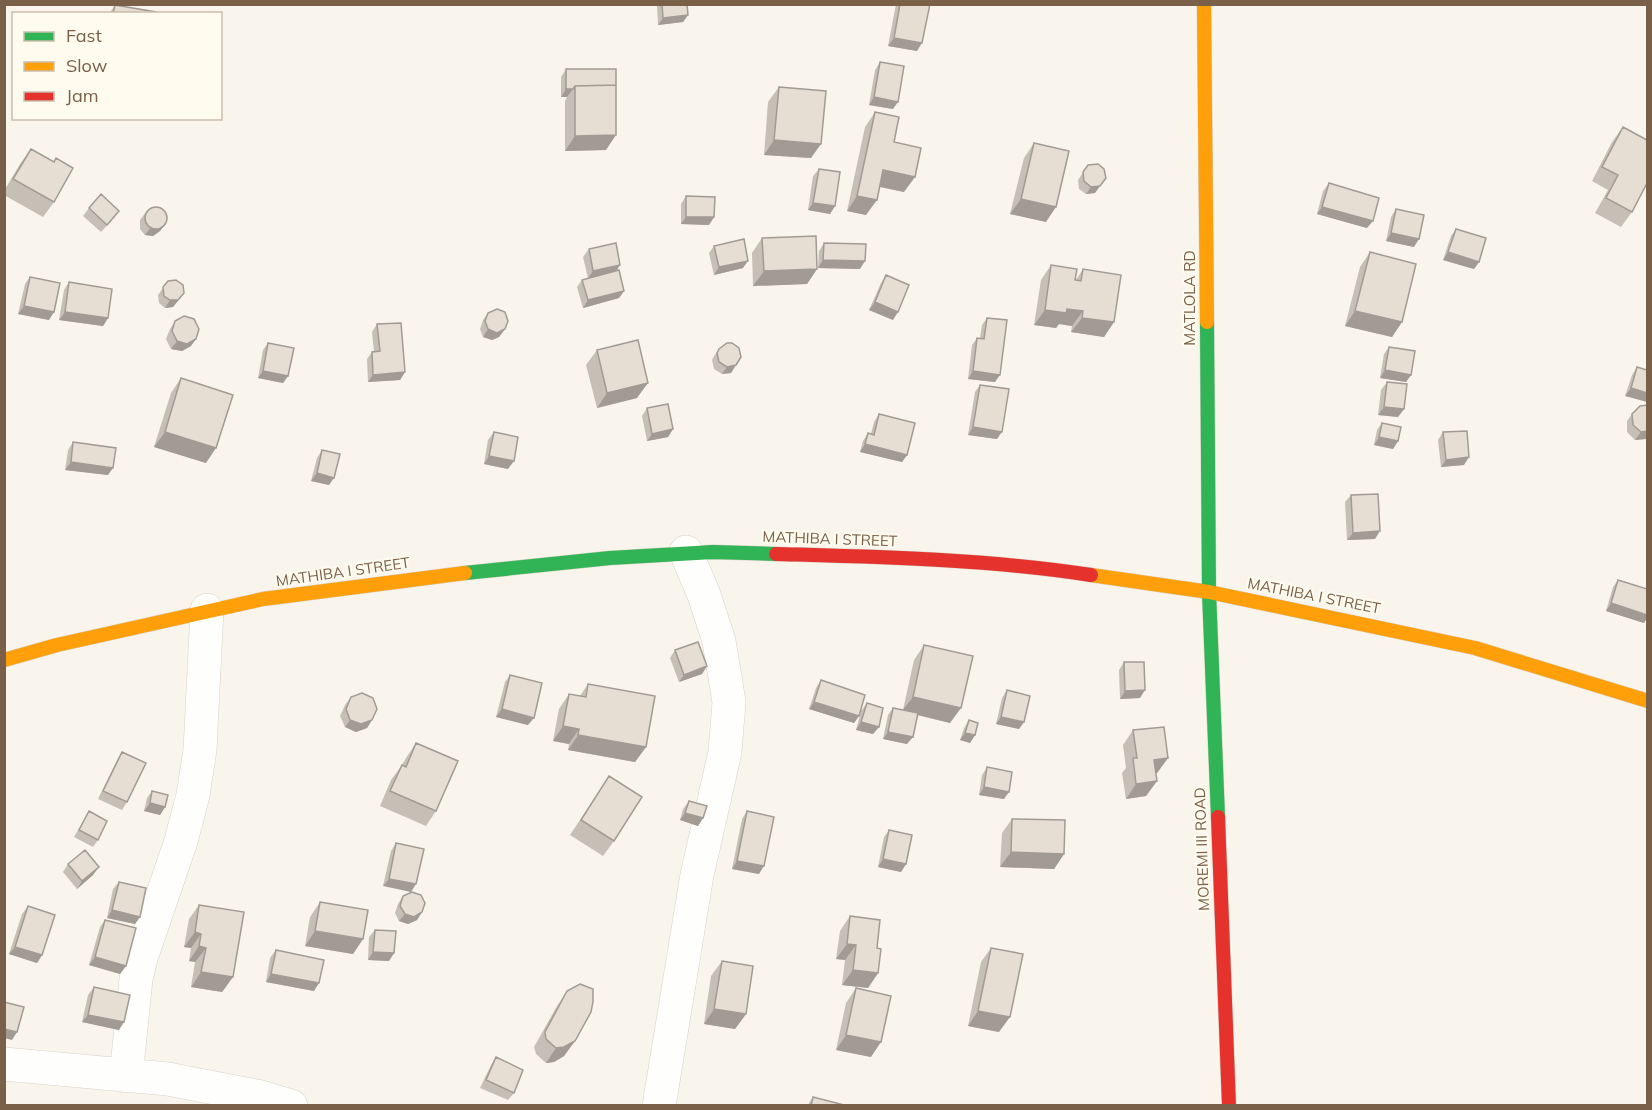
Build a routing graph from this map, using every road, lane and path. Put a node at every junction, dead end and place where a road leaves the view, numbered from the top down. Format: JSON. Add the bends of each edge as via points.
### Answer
{"nodes":[{"id":1,"x":1204,"y":4,"type":"edge"},
{"id":2,"x":686,"y":552,"type":"junction"},
{"id":3,"x":1209,"y":592,"type":"junction"},
{"id":4,"x":207,"y":610,"type":"junction"},
{"id":5,"x":4,"y":660,"type":"edge"},
{"id":6,"x":1647,"y":701,"type":"edge"},
{"id":7,"x":4,"y":1064,"type":"edge"},
{"id":8,"x":126,"y":1076,"type":"junction"},
{"id":9,"x":270,"y":1103,"type":"edge"},
{"id":10,"x":659,"y":1106,"type":"edge"},
{"id":11,"x":1229,"y":1106,"type":"edge"}],
"edges":[{"from":1,"to":3,"type":"street","name":"MATLOLA RD"},
{"from":2,"to":3,"type":"street","name":"MATHIBA I STREET","via":[[903,558],[1054,569]]},
{"from":2,"to":4,"type":"street","name":"MATHIBA I STREET","via":[[434,576]]},
{"from":2,"to":10,"type":"street","via":[[719,641],[729,702],[725,752],[697,875]]},
{"from":3,"to":6,"type":"street","name":"MATHIBA I STREET","via":[[1475,648]]},
{"from":3,"to":11,"type":"street","name":"MOREMI III ROAD"},
{"from":4,"to":5,"type":"street","name":"MATHIBA I STREET"},
{"from":4,"to":8,"type":"street","via":[[200,750],[193,795],[141,958]]},
{"from":7,"to":8,"type":"street"},
{"from":8,"to":9,"type":"street","via":[[168,1079]]}]}
